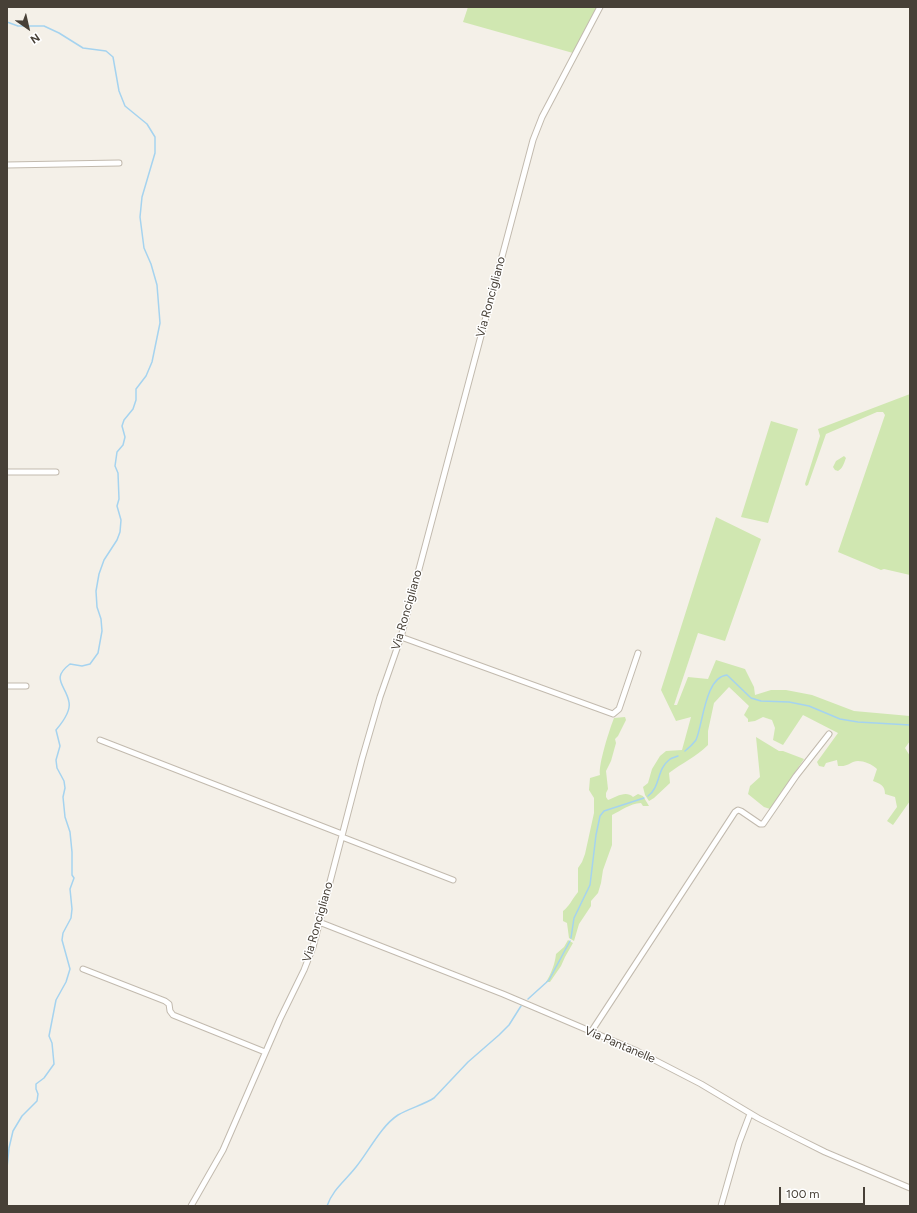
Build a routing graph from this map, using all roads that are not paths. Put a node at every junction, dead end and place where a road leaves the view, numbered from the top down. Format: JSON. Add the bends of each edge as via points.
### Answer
{"nodes":[{"id":1,"x":600,"y":7,"type":"edge"},
{"id":2,"x":119,"y":164,"type":"dead end"},
{"id":3,"x":7,"y":165,"type":"edge"},
{"id":4,"x":7,"y":472,"type":"edge"},
{"id":5,"x":56,"y":472,"type":"dead end"},
{"id":6,"x":401,"y":637,"type":"junction"},
{"id":7,"x":638,"y":653,"type":"dead end"},
{"id":8,"x":7,"y":686,"type":"edge"},
{"id":9,"x":26,"y":686,"type":"dead end"},
{"id":10,"x":829,"y":734,"type":"dead end"},
{"id":11,"x":100,"y":740,"type":"dead end"},
{"id":12,"x":342,"y":835,"type":"junction"},
{"id":13,"x":453,"y":880,"type":"dead end"},
{"id":14,"x":319,"y":922,"type":"junction"},
{"id":15,"x":83,"y":969,"type":"dead end"},
{"id":16,"x":590,"y":1032,"type":"junction"},
{"id":17,"x":265,"y":1052,"type":"junction"},
{"id":18,"x":750,"y":1114,"type":"junction"},
{"id":19,"x":910,"y":1188,"type":"edge"},
{"id":20,"x":191,"y":1206,"type":"edge"},
{"id":21,"x":720,"y":1206,"type":"edge"}],
"edges":[{"from":1,"to":6,"type":"street","name":"Via Roncigliano","via":[[542,117],[533,140]]},
{"from":2,"to":3,"type":"street"},
{"from":4,"to":5,"type":"street"},
{"from":6,"to":7,"type":"street","via":[[613,714],[619,709]]},
{"from":6,"to":12,"type":"street","name":"Via Roncigliano","via":[[380,697]]},
{"from":8,"to":9,"type":"street"},
{"from":10,"to":16,"type":"street","via":[[763,824],[741,811],[735,812]]},
{"from":11,"to":12,"type":"street"},
{"from":12,"to":13,"type":"street"},
{"from":12,"to":14,"type":"street","name":"Via Roncigliano"},
{"from":14,"to":16,"type":"street","name":"Via Pantanelle","via":[[509,996]]},
{"from":14,"to":17,"type":"street","name":"Via Roncigliano","via":[[308,960]]},
{"from":15,"to":17,"type":"street","via":[[165,1001],[173,1015]]},
{"from":16,"to":18,"type":"street","name":"Via Pantanelle","via":[[664,1064]]},
{"from":17,"to":20,"type":"street","name":"Via Roncigliano","via":[[224,1150]]},
{"from":18,"to":19,"type":"street","name":"Via Pantanelle","via":[[825,1152]]},
{"from":18,"to":21,"type":"street"}]}
